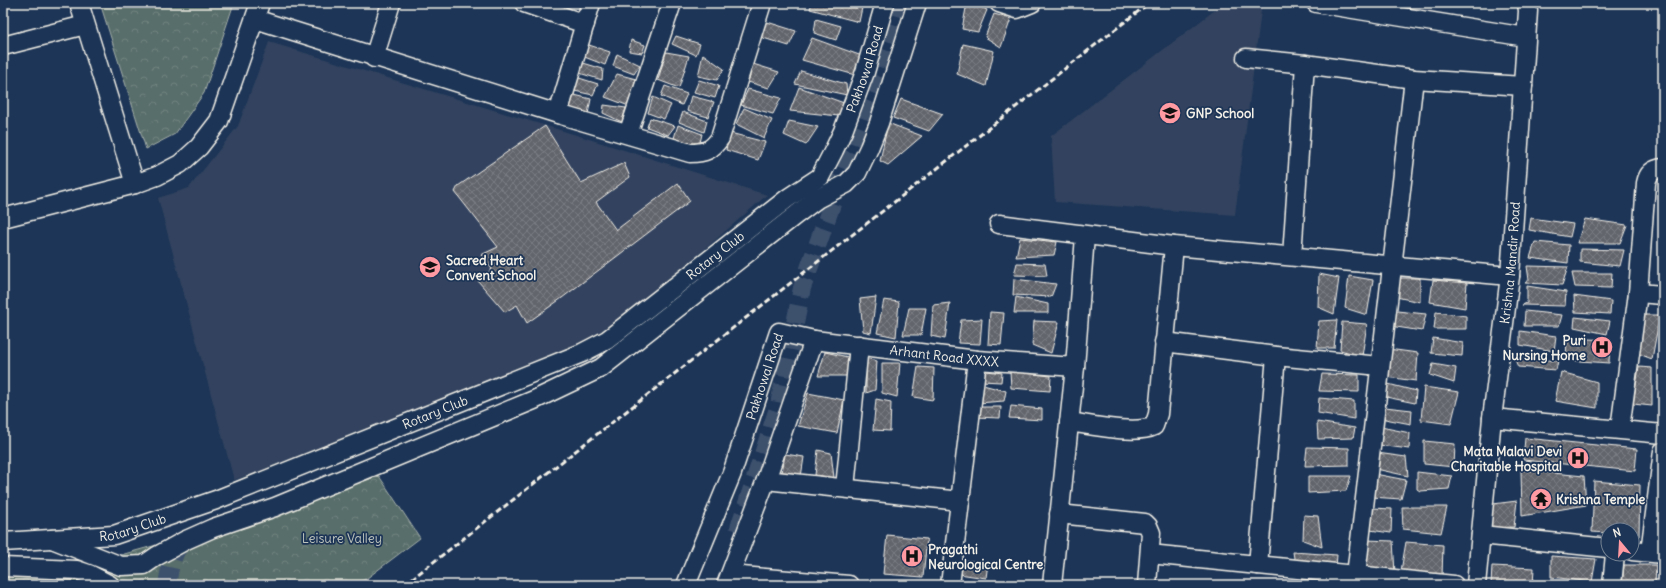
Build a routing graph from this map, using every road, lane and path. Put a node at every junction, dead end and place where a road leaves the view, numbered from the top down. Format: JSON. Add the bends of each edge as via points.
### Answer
{"nodes":[{"id":1,"x":79,"y":3,"type":"edge"},
{"id":2,"x":391,"y":3,"type":"edge"},
{"id":3,"x":524,"y":3,"type":"edge"},
{"id":4,"x":591,"y":3,"type":"edge"},
{"id":5,"x":672,"y":3,"type":"edge"},
{"id":6,"x":762,"y":3,"type":"edge"},
{"id":7,"x":885,"y":3,"type":"edge"},
{"id":8,"x":917,"y":3,"type":"edge"},
{"id":9,"x":999,"y":3,"type":"edge"},
{"id":10,"x":1032,"y":3,"type":"edge"},
{"id":11,"x":1316,"y":3,"type":"edge"},
{"id":12,"x":1529,"y":6,"type":"edge"},
{"id":13,"x":257,"y":11,"type":"edge"},
{"id":14,"x":585,"y":24,"type":"junction"},
{"id":15,"x":85,"y":25,"type":"junction"},
{"id":16,"x":1526,"y":37,"type":"junction"},
{"id":17,"x":3,"y":46,"type":"edge"},
{"id":18,"x":374,"y":58,"type":"junction"},
{"id":19,"x":1246,"y":58,"type":"dead end"},
{"id":20,"x":1305,"y":64,"type":"junction"},
{"id":21,"x":1414,"y":79,"type":"junction"},
{"id":22,"x":1523,"y":86,"type":"junction"},
{"id":23,"x":558,"y":114,"type":"junction"},
{"id":24,"x":628,"y":134,"type":"junction"},
{"id":25,"x":1663,"y":168,"type":"edge"},
{"id":26,"x":820,"y":177,"type":"joint"},
{"id":27,"x":135,"y":184,"type":"junction"},
{"id":28,"x":793,"y":206,"type":"junction"},
{"id":29,"x":3,"y":218,"type":"edge"},
{"id":30,"x":999,"y":224,"type":"dead end"},
{"id":31,"x":1085,"y":236,"type":"junction"},
{"id":32,"x":1174,"y":246,"type":"junction"},
{"id":33,"x":1292,"y":256,"type":"junction"},
{"id":34,"x":1391,"y":265,"type":"junction"},
{"id":35,"x":1510,"y":276,"type":"junction"},
{"id":36,"x":1638,"y":293,"type":"junction"},
{"id":37,"x":1663,"y":295,"type":"edge"},
{"id":38,"x":607,"y":340,"type":"junction"},
{"id":39,"x":814,"y":340,"type":"junction"},
{"id":40,"x":1164,"y":342,"type":"junction"},
{"id":41,"x":859,"y":345,"type":"junction"},
{"id":42,"x":1276,"y":356,"type":"junction"},
{"id":43,"x":977,"y":360,"type":"junction"},
{"id":44,"x":1380,"y":366,"type":"junction"},
{"id":45,"x":1075,"y":367,"type":"junction"},
{"id":46,"x":1492,"y":418,"type":"junction"},
{"id":47,"x":1069,"y":422,"type":"junction"},
{"id":48,"x":1620,"y":429,"type":"junction"},
{"id":49,"x":1663,"y":434,"type":"edge"},
{"id":50,"x":1663,"y":452,"type":"edge"},
{"id":51,"x":766,"y":480,"type":"junction"},
{"id":52,"x":845,"y":488,"type":"junction"},
{"id":53,"x":960,"y":501,"type":"junction"},
{"id":54,"x":1060,"y":514,"type":"junction"},
{"id":55,"x":213,"y":519,"type":"dead end"},
{"id":56,"x":1481,"y":535,"type":"junction"},
{"id":57,"x":52,"y":539,"type":"junction"},
{"id":58,"x":3,"y":542,"type":"edge"},
{"id":59,"x":1600,"y":547,"type":"edge"},
{"id":60,"x":1640,"y":552,"type":"edge"},
{"id":61,"x":1656,"y":553,"type":"edge"},
{"id":62,"x":1150,"y":554,"type":"junction"},
{"id":63,"x":1614,"y":562,"type":"edge"},
{"id":64,"x":1258,"y":565,"type":"junction"},
{"id":65,"x":3,"y":567,"type":"edge"},
{"id":66,"x":1356,"y":575,"type":"junction"},
{"id":67,"x":728,"y":580,"type":"edge"},
{"id":68,"x":110,"y":585,"type":"edge"},
{"id":69,"x":686,"y":585,"type":"edge"},
{"id":70,"x":850,"y":585,"type":"edge"},
{"id":71,"x":950,"y":585,"type":"edge"},
{"id":72,"x":1052,"y":585,"type":"edge"},
{"id":73,"x":1147,"y":585,"type":"edge"},
{"id":74,"x":1454,"y":585,"type":"edge"},
{"id":75,"x":1476,"y":585,"type":"edge"},
{"id":76,"x":1612,"y":585,"type":"edge"}],
"edges":[{"from":1,"to":15,"type":"street"},
{"from":2,"to":18,"type":"street"},
{"from":3,"to":14,"type":"street"},
{"from":4,"to":14,"type":"street"},
{"from":5,"to":24,"type":"street"},
{"from":6,"to":24,"type":"street","via":[[720,138],[709,151],[690,153]]},
{"from":7,"to":26,"type":"street","name":"Pakhowal Road","via":[[865,72],[846,123]]},
{"from":8,"to":28,"type":"street","via":[[879,123],[856,173],[846,184],[817,199]]},
{"from":9,"to":10,"type":"street","via":[[1017,9]]},
{"from":11,"to":16,"type":"street"},
{"from":12,"to":16,"type":"street","name":"Krishna Mandir Road"},
{"from":13,"to":18,"type":"street"},
{"from":13,"to":27,"type":"street","via":[[219,121],[199,147],[180,164]]},
{"from":14,"to":23,"type":"street"},
{"from":15,"to":17,"type":"street"},
{"from":15,"to":27,"type":"street"},
{"from":16,"to":22,"type":"street","name":"Krishna Mandir Road"},
{"from":18,"to":23,"type":"street"},
{"from":19,"to":20,"type":"street"},
{"from":20,"to":21,"type":"street"},
{"from":20,"to":33,"type":"street"},
{"from":21,"to":22,"type":"street"},
{"from":21,"to":34,"type":"street"},
{"from":22,"to":35,"type":"street","name":"Krishna Mandir Road"},
{"from":23,"to":24,"type":"street"},
{"from":25,"to":36,"type":"street","via":[[1651,172],[1646,183]]},
{"from":26,"to":28,"type":"street","name":"Rotary Club"},
{"from":27,"to":29,"type":"street"},
{"from":28,"to":38,"type":"street","name":"Rotary Club"},
{"from":28,"to":57,"type":"street","via":[[602,368],[534,400],[275,507],[193,537],[144,565],[121,566]]},
{"from":30,"to":31,"type":"street"},
{"from":31,"to":32,"type":"street"},
{"from":31,"to":45,"type":"street"},
{"from":32,"to":33,"type":"street"},
{"from":32,"to":40,"type":"street"},
{"from":33,"to":34,"type":"street"},
{"from":34,"to":35,"type":"street"},
{"from":34,"to":44,"type":"street"},
{"from":35,"to":46,"type":"street","name":"Krishna Mandir Road"},
{"from":36,"to":37,"type":"street"},
{"from":36,"to":48,"type":"street"},
{"from":38,"to":55,"type":"street","via":[[601,358],[589,366],[372,457]]},
{"from":38,"to":57,"type":"street","name":"Rotary Club","via":[[582,353],[216,500],[114,535]]},
{"from":39,"to":41,"type":"street","name":"Arhant Road XXXX"},
{"from":39,"to":51,"type":"street"},
{"from":39,"to":69,"type":"street","name":"Pakhowal Road","via":[[779,332],[732,473]]},
{"from":40,"to":42,"type":"street"},
{"from":40,"to":47,"type":"street","via":[[1158,414],[1154,426],[1137,430]]},
{"from":41,"to":43,"type":"street","name":"Arhant Road XXXX"},
{"from":41,"to":52,"type":"street"},
{"from":42,"to":44,"type":"street"},
{"from":42,"to":64,"type":"street"},
{"from":43,"to":45,"type":"street","name":"Arhant Road XXXX"},
{"from":43,"to":53,"type":"street"},
{"from":44,"to":66,"type":"street"},
{"from":45,"to":47,"type":"street"},
{"from":46,"to":48,"type":"street"},
{"from":46,"to":56,"type":"street","name":"Krishna Mandir Road"},
{"from":47,"to":54,"type":"street"},
{"from":48,"to":49,"type":"street"},
{"from":50,"to":61,"type":"street"},
{"from":51,"to":52,"type":"street"},
{"from":51,"to":67,"type":"street"},
{"from":52,"to":53,"type":"street"},
{"from":53,"to":71,"type":"street"},
{"from":54,"to":62,"type":"street","via":[[1145,523],[1151,533]]},
{"from":54,"to":72,"type":"street"},
{"from":56,"to":59,"type":"street"},
{"from":56,"to":75,"type":"street","name":"Krishna Mandir Road"},
{"from":57,"to":58,"type":"street","name":"Rotary Club"},
{"from":60,"to":61,"type":"street"},
{"from":62,"to":64,"type":"street"},
{"from":62,"to":73,"type":"street"},
{"from":63,"to":76,"type":"street"},
{"from":64,"to":66,"type":"street"},
{"from":65,"to":68,"type":"street","via":[[77,570]]},
{"from":66,"to":74,"type":"street"},
{"from":67,"to":70,"type":"street"}]}
